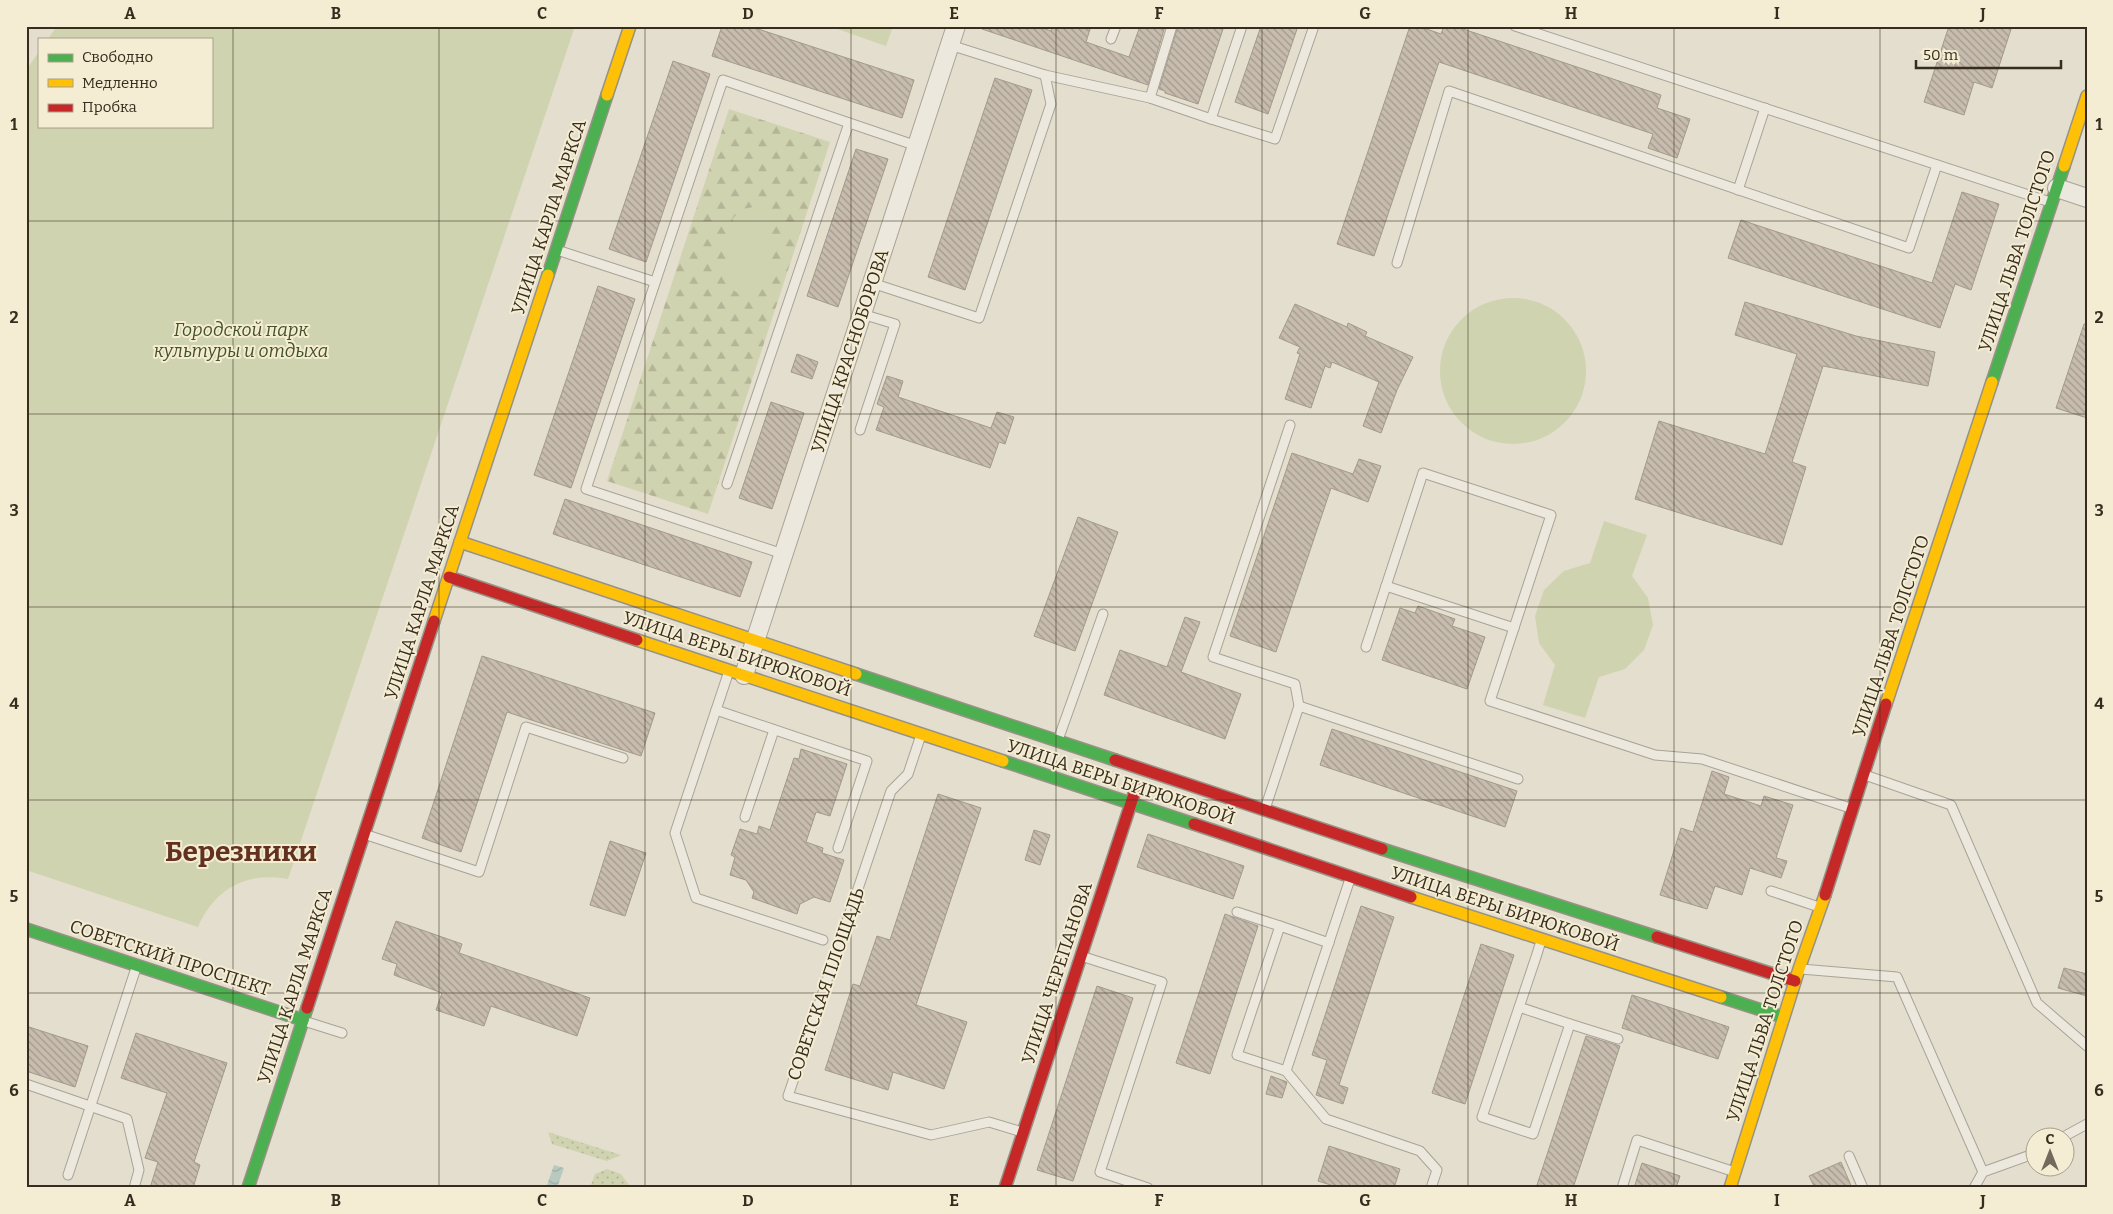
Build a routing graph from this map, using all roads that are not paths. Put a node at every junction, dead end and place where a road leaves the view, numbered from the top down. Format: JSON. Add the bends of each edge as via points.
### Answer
{"nodes":[{"id":1,"x":630,"y":26,"type":"edge"},
{"id":2,"x":956,"y":26,"type":"edge"},
{"id":3,"x":1116,"y":26,"type":"edge"},
{"id":4,"x":1172,"y":26,"type":"edge"},
{"id":5,"x":1242,"y":26,"type":"edge"},
{"id":6,"x":1314,"y":26,"type":"edge"},
{"id":7,"x":1516,"y":26,"type":"edge"},
{"id":8,"x":1111,"y":39,"type":"dead end"},
{"id":9,"x":950,"y":45,"type":"junction"},
{"id":10,"x":1045,"y":76,"type":"junction"},
{"id":11,"x":2087,"y":96,"type":"edge"},
{"id":12,"x":1150,"y":98,"type":"junction"},
{"id":13,"x":1765,"y":108,"type":"junction"},
{"id":14,"x":1211,"y":119,"type":"junction"},
{"id":15,"x":849,"y":122,"type":"junction"},
{"id":16,"x":917,"y":146,"type":"junction"},
{"id":17,"x":1937,"y":165,"type":"junction"},
{"id":18,"x":1738,"y":190,"type":"junction"},
{"id":19,"x":2054,"y":195,"type":"junction"},
{"id":20,"x":2087,"y":198,"type":"edge"},
{"id":21,"x":556,"y":250,"type":"junction"},
{"id":22,"x":1397,"y":263,"type":"dead end"},
{"id":23,"x":655,"y":282,"type":"junction"},
{"id":24,"x":872,"y":283,"type":"junction"},
{"id":25,"x":862,"y":314,"type":"junction"},
{"id":26,"x":1290,"y":425,"type":"dead end"},
{"id":27,"x":860,"y":430,"type":"dead end"},
{"id":28,"x":727,"y":484,"type":"dead end"},
{"id":29,"x":460,"y":542,"type":"junction"},
{"id":30,"x":783,"y":554,"type":"junction"},
{"id":31,"x":449,"y":577,"type":"junction"},
{"id":32,"x":1386,"y":586,"type":"junction"},
{"id":33,"x":1103,"y":614,"type":"dead end"},
{"id":34,"x":1514,"y":628,"type":"junction"},
{"id":35,"x":755,"y":640,"type":"junction"},
{"id":36,"x":1366,"y":647,"type":"dead end"},
{"id":37,"x":736,"y":673,"type":"junction"},
{"id":38,"x":1299,"y":706,"type":"junction"},
{"id":39,"x":716,"y":710,"type":"junction"},
{"id":40,"x":774,"y":730,"type":"junction"},
{"id":41,"x":921,"y":734,"type":"junction"},
{"id":42,"x":1058,"y":741,"type":"junction"},
{"id":43,"x":623,"y":758,"type":"dead end"},
{"id":44,"x":1143,"y":769,"type":"junction"},
{"id":45,"x":1865,"y":775,"type":"junction"},
{"id":46,"x":1518,"y":778,"type":"dead end"},
{"id":47,"x":1131,"y":804,"type":"junction"},
{"id":48,"x":1265,"y":809,"type":"junction"},
{"id":49,"x":1854,"y":809,"type":"junction"},
{"id":50,"x":744,"y":817,"type":"dead end"},
{"id":51,"x":364,"y":834,"type":"junction"},
{"id":52,"x":838,"y":848,"type":"dead end"},
{"id":53,"x":1359,"y":877,"type":"junction"},
{"id":54,"x":1771,"y":891,"type":"dead end"},
{"id":55,"x":1821,"y":908,"type":"junction"},
{"id":56,"x":1237,"y":912,"type":"dead end"},
{"id":57,"x":1280,"y":926,"type":"junction"},
{"id":58,"x":26,"y":929,"type":"edge"},
{"id":59,"x":823,"y":940,"type":"dead end"},
{"id":60,"x":1541,"y":940,"type":"junction"},
{"id":61,"x":1329,"y":943,"type":"junction"},
{"id":62,"x":1081,"y":956,"type":"junction"},
{"id":63,"x":137,"y":965,"type":"junction"},
{"id":64,"x":1799,"y":969,"type":"junction"},
{"id":65,"x":1795,"y":981,"type":"junction"},
{"id":66,"x":1519,"y":1007,"type":"junction"},
{"id":67,"x":1783,"y":1017,"type":"junction"},
{"id":68,"x":303,"y":1020,"type":"junction"},
{"id":69,"x":1570,"y":1024,"type":"junction"},
{"id":70,"x":342,"y":1033,"type":"dead end"},
{"id":71,"x":1618,"y":1039,"type":"dead end"},
{"id":72,"x":2087,"y":1046,"type":"edge"},
{"id":73,"x":1286,"y":1071,"type":"junction"},
{"id":74,"x":26,"y":1084,"type":"edge"},
{"id":75,"x":90,"y":1106,"type":"junction"},
{"id":76,"x":2087,"y":1124,"type":"edge"},
{"id":77,"x":2076,"y":1130,"type":"edge"},
{"id":78,"x":1022,"y":1132,"type":"junction"},
{"id":79,"x":1849,"y":1156,"type":"dead end"},
{"id":80,"x":2026,"y":1157,"type":"edge"},
{"id":81,"x":1735,"y":1172,"type":"junction"},
{"id":82,"x":1984,"y":1172,"type":"junction"},
{"id":83,"x":68,"y":1175,"type":"dead end"},
{"id":84,"x":134,"y":1188,"type":"edge"},
{"id":85,"x":248,"y":1188,"type":"edge"},
{"id":86,"x":1006,"y":1188,"type":"edge"},
{"id":87,"x":1148,"y":1188,"type":"edge"},
{"id":88,"x":1431,"y":1188,"type":"edge"},
{"id":89,"x":1622,"y":1188,"type":"edge"},
{"id":90,"x":1730,"y":1188,"type":"edge"},
{"id":91,"x":1863,"y":1188,"type":"edge"},
{"id":92,"x":1974,"y":1188,"type":"edge"}],
"edges":[{"from":1,"to":21,"type":"street","name":"УЛИЦА КАРЛА МАРКСА"},
{"from":2,"to":9,"type":"street","name":"УЛИЦА КРАСНОБОРОВА"},
{"from":3,"to":8,"type":"lane"},
{"from":4,"to":12,"type":"lane"},
{"from":5,"to":14,"type":"lane"},
{"from":6,"to":14,"type":"lane","via":[[1275,139]]},
{"from":7,"to":13,"type":"lane"},
{"from":9,"to":10,"type":"lane"},
{"from":9,"to":16,"type":"street","name":"УЛИЦА КРАСНОБОРОВА"},
{"from":10,"to":12,"type":"lane"},
{"from":10,"to":24,"type":"lane","via":[[1051,104],[979,318]]},
{"from":11,"to":19,"type":"street","name":"УЛИЦА ЛЬВА ТОЛСТОГО"},
{"from":12,"to":14,"type":"lane"},
{"from":13,"to":17,"type":"lane"},
{"from":13,"to":18,"type":"lane"},
{"from":15,"to":16,"type":"lane"},
{"from":15,"to":23,"type":"lane","via":[[723,80]]},
{"from":15,"to":28,"type":"lane"},
{"from":16,"to":24,"type":"street","name":"УЛИЦА КРАСНОБОРОВА"},
{"from":17,"to":18,"type":"lane","via":[[1908,248]]},
{"from":17,"to":19,"type":"lane"},
{"from":18,"to":22,"type":"lane","via":[[1449,91]]},
{"from":19,"to":20,"type":"street"},
{"from":19,"to":45,"type":"street","name":"УЛИЦА ЛЬВА ТОЛСТОГО"},
{"from":21,"to":23,"type":"lane"},
{"from":21,"to":29,"type":"street","name":"УЛИЦА КАРЛА МАРКСА"},
{"from":23,"to":30,"type":"lane","via":[[586,489]]},
{"from":24,"to":25,"type":"street","name":"УЛИЦА КРАСНОБОРОВА"},
{"from":25,"to":27,"type":"lane","via":[[895,324]]},
{"from":25,"to":30,"type":"street","name":"УЛИЦА КРАСНОБОРОВА"},
{"from":26,"to":38,"type":"lane","via":[[1213,657],[1295,684]]},
{"from":29,"to":31,"type":"street","name":"УЛИЦА КАРЛА МАРКСА"},
{"from":29,"to":35,"type":"street","name":"УЛИЦА ВЕРЫ БИРЮКОВОЙ"},
{"from":30,"to":35,"type":"street","name":"УЛИЦА КРАСНОБОРОВА"},
{"from":31,"to":37,"type":"street","name":"УЛИЦА ВЕРЫ БИРЮКОВОЙ"},
{"from":31,"to":51,"type":"street","name":"УЛИЦА КАРЛА МАРКСА"},
{"from":32,"to":34,"type":"lane"},
{"from":32,"to":34,"type":"lane","via":[[1423,473],[1552,515]]},
{"from":32,"to":36,"type":"lane"},
{"from":33,"to":42,"type":"lane"},
{"from":34,"to":49,"type":"lane","via":[[1490,701],[1654,756],[1702,759]]},
{"from":35,"to":37,"type":"street","name":"УЛИЦА КРАСНОБОРОВА"},
{"from":35,"to":42,"type":"street","name":"УЛИЦА ВЕРЫ БИРЮКОВОЙ"},
{"from":37,"to":39,"type":"lane","name":"СОВЕТСКАЯ ПЛОЩАДЬ"},
{"from":37,"to":41,"type":"street","name":"УЛИЦА ВЕРЫ БИРЮКОВОЙ"},
{"from":38,"to":46,"type":"lane"},
{"from":38,"to":48,"type":"lane"},
{"from":39,"to":40,"type":"lane"},
{"from":39,"to":59,"type":"lane","name":"СОВЕТСКАЯ ПЛОЩАДЬ","via":[[675,833],[696,898]]},
{"from":40,"to":50,"type":"lane"},
{"from":40,"to":52,"type":"lane","via":[[867,761]]},
{"from":41,"to":47,"type":"street","name":"УЛИЦА ВЕРЫ БИРЮКОВОЙ"},
{"from":41,"to":78,"type":"lane","name":"СОВЕТСКАЯ ПЛОЩАДЬ","via":[[908,774],[891,790],[788,1096],[931,1135],[990,1122]]},
{"from":42,"to":44,"type":"street","name":"УЛИЦА ВЕРЫ БИРЮКОВОЙ"},
{"from":43,"to":51,"type":"lane","via":[[526,727],[479,872]]},
{"from":44,"to":47,"type":"street","name":"УЛИЦА ЧЕРЕПАНОВА"},
{"from":44,"to":48,"type":"street","name":"УЛИЦА ВЕРЫ БИРЮКОВОЙ"},
{"from":45,"to":49,"type":"street","name":"УЛИЦА ЛЬВА ТОЛСТОГО"},
{"from":45,"to":72,"type":"lane","via":[[1951,806],[2037,1003]]},
{"from":47,"to":53,"type":"street","name":"УЛИЦА ВЕРЫ БИРЮКОВОЙ"},
{"from":47,"to":62,"type":"street","name":"УЛИЦА ЧЕРЕПАНОВА"},
{"from":48,"to":65,"type":"street","name":"УЛИЦА ВЕРЫ БИРЮКОВОЙ","via":[[1372,850]]},
{"from":49,"to":55,"type":"street","name":"УЛИЦА ЛЬВА ТОЛСТОГО"},
{"from":51,"to":68,"type":"street","name":"УЛИЦА КАРЛА МАРКСА"},
{"from":53,"to":60,"type":"street","name":"УЛИЦА ВЕРЫ БИРЮКОВОЙ"},
{"from":53,"to":61,"type":"lane"},
{"from":54,"to":55,"type":"lane"},
{"from":55,"to":64,"type":"street","name":"УЛИЦА ЛЬВА ТОЛСТОГО"},
{"from":56,"to":57,"type":"lane"},
{"from":57,"to":61,"type":"lane"},
{"from":57,"to":73,"type":"lane","via":[[1237,1055]]},
{"from":58,"to":63,"type":"street","name":"СОВЕТСКИЙ ПРОСПЕКТ"},
{"from":60,"to":66,"type":"lane"},
{"from":60,"to":67,"type":"street","name":"УЛИЦА ВЕРЫ БИРЮКОВОЙ"},
{"from":61,"to":73,"type":"lane"},
{"from":62,"to":78,"type":"street","name":"УЛИЦА ЧЕРЕПАНОВА"},
{"from":62,"to":87,"type":"lane","via":[[1162,982],[1100,1172]]},
{"from":63,"to":68,"type":"street","name":"СОВЕТСКИЙ ПРОСПЕКТ"},
{"from":63,"to":75,"type":"lane"},
{"from":64,"to":65,"type":"street","name":"УЛИЦА ЛЬВА ТОЛСТОГО"},
{"from":64,"to":82,"type":"lane","via":[[1897,977]]},
{"from":65,"to":67,"type":"street","name":"УЛИЦА ЛЬВА ТОЛСТОГО"},
{"from":66,"to":69,"type":"lane"},
{"from":66,"to":69,"type":"lane","via":[[1482,1117],[1533,1134]]},
{"from":67,"to":81,"type":"street","name":"УЛИЦА ЛЬВА ТОЛСТОГО"},
{"from":68,"to":70,"type":"lane"},
{"from":68,"to":85,"type":"street","name":"УЛИЦА КАРЛА МАРКСА"},
{"from":69,"to":71,"type":"lane"},
{"from":73,"to":88,"type":"lane","via":[[1326,1120],[1420,1151],[1437,1170]]},
{"from":74,"to":75,"type":"lane"},
{"from":75,"to":83,"type":"lane"},
{"from":75,"to":84,"type":"lane","via":[[127,1119],[139,1170]]},
{"from":76,"to":77,"type":"lane"},
{"from":78,"to":86,"type":"street","name":"УЛИЦА ЧЕРЕПАНОВА"},
{"from":79,"to":91,"type":"lane"},
{"from":80,"to":82,"type":"lane"},
{"from":81,"to":89,"type":"lane","via":[[1637,1140]]},
{"from":81,"to":90,"type":"street","name":"УЛИЦА ЛЬВА ТОЛСТОГО"},
{"from":82,"to":92,"type":"lane"}]}
